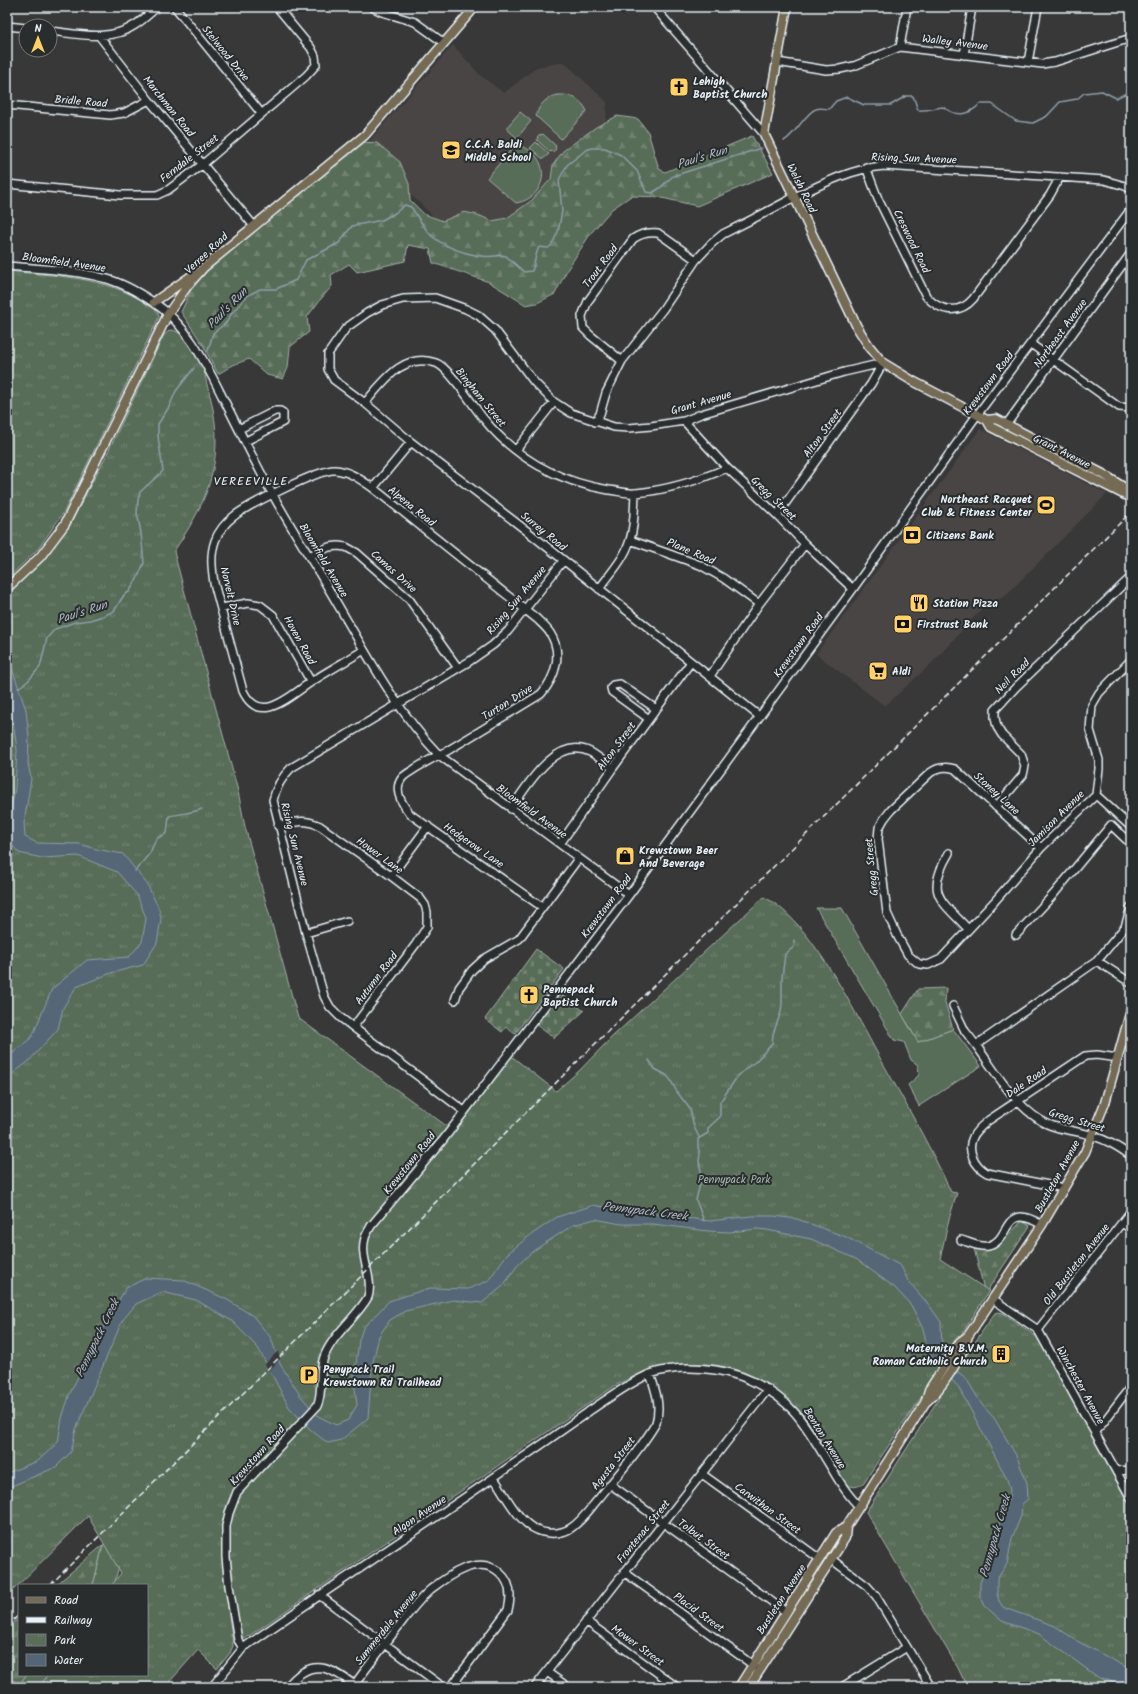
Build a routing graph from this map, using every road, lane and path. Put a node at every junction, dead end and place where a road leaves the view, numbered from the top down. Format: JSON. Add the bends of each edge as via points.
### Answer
{"nodes":[{"id":1,"x":157,"y":7,"type":"edge"},
{"id":2,"x":175,"y":7,"type":"edge"},
{"id":3,"x":277,"y":7,"type":"edge"},
{"id":4,"x":372,"y":7,"type":"edge"},
{"id":5,"x":475,"y":7,"type":"edge"},
{"id":6,"x":654,"y":7,"type":"edge"},
{"id":7,"x":787,"y":7,"type":"edge"},
{"id":8,"x":907,"y":7,"type":"edge"},
{"id":9,"x":972,"y":7,"type":"edge"},
{"id":10,"x":1038,"y":7,"type":"edge"},
{"id":11,"x":7,"y":26,"type":"edge"},
{"id":12,"x":18,"y":27,"type":"edge"},
{"id":13,"x":58,"y":32,"type":"edge"},
{"id":14,"x":100,"y":37,"type":"junction"},
{"id":15,"x":1131,"y":38,"type":"edge"},
{"id":16,"x":444,"y":43,"type":"junction"},
{"id":17,"x":900,"y":47,"type":"junction"},
{"id":18,"x":964,"y":55,"type":"junction"},
{"id":19,"x":777,"y":62,"type":"junction"},
{"id":20,"x":1028,"y":62,"type":"junction"},
{"id":21,"x":149,"y":100,"type":"junction"},
{"id":22,"x":7,"y":105,"type":"edge"},
{"id":23,"x":261,"y":113,"type":"junction"},
{"id":24,"x":764,"y":134,"type":"junction"},
{"id":25,"x":203,"y":164,"type":"junction"},
{"id":26,"x":866,"y":167,"type":"junction"},
{"id":27,"x":1060,"y":177,"type":"junction"},
{"id":28,"x":7,"y":184,"type":"edge"},
{"id":29,"x":1131,"y":189,"type":"edge"},
{"id":30,"x":794,"y":198,"type":"junction"},
{"id":31,"x":1131,"y":209,"type":"edge"},
{"id":32,"x":254,"y":226,"type":"junction"},
{"id":33,"x":1131,"y":253,"type":"edge"},
{"id":34,"x":696,"y":260,"type":"junction"},
{"id":35,"x":7,"y":266,"type":"edge"},
{"id":36,"x":203,"y":268,"type":"junction"},
{"id":37,"x":154,"y":302,"type":"junction"},
{"id":38,"x":168,"y":314,"type":"junction"},
{"id":39,"x":1031,"y":344,"type":"junction"},
{"id":40,"x":328,"y":355,"type":"joint"},
{"id":41,"x":1054,"y":360,"type":"junction"},
{"id":42,"x":622,"y":361,"type":"junction"},
{"id":43,"x":883,"y":363,"type":"junction"},
{"id":44,"x":554,"y":402,"type":"junction"},
{"id":45,"x":365,"y":403,"type":"junction"},
{"id":46,"x":1131,"y":408,"type":"edge"},
{"id":47,"x":977,"y":415,"type":"junction"},
{"id":48,"x":684,"y":420,"type":"junction"},
{"id":49,"x":987,"y":420,"type":"junction"},
{"id":50,"x":596,"y":422,"type":"junction"},
{"id":51,"x":1006,"y":425,"type":"junction"},
{"id":52,"x":239,"y":429,"type":"junction"},
{"id":53,"x":246,"y":441,"type":"junction"},
{"id":54,"x":411,"y":442,"type":"junction"},
{"id":55,"x":516,"y":450,"type":"junction"},
{"id":56,"x":727,"y":468,"type":"junction"},
{"id":57,"x":373,"y":488,"type":"junction"},
{"id":58,"x":1131,"y":492,"type":"edge"},
{"id":59,"x":635,"y":493,"type":"junction"},
{"id":60,"x":272,"y":495,"type":"junction"},
{"id":61,"x":1131,"y":496,"type":"edge"},
{"id":62,"x":777,"y":515,"type":"junction"},
{"id":63,"x":630,"y":540,"type":"junction"},
{"id":64,"x":805,"y":544,"type":"junction"},
{"id":65,"x":310,"y":556,"type":"junction"},
{"id":66,"x":563,"y":561,"type":"junction"},
{"id":67,"x":1128,"y":580,"type":"edge"},
{"id":68,"x":7,"y":588,"type":"edge"},
{"id":69,"x":1131,"y":588,"type":"edge"},
{"id":70,"x":853,"y":589,"type":"junction"},
{"id":71,"x":599,"y":590,"type":"junction"},
{"id":72,"x":759,"y":604,"type":"junction"},
{"id":73,"x":222,"y":608,"type":"junction"},
{"id":74,"x":525,"y":610,"type":"junction"},
{"id":75,"x":364,"y":650,"type":"junction"},
{"id":76,"x":1131,"y":660,"type":"edge"},
{"id":77,"x":691,"y":662,"type":"junction"},
{"id":78,"x":458,"y":668,"type":"junction"},
{"id":79,"x":710,"y":676,"type":"junction"},
{"id":80,"x":311,"y":682,"type":"junction"},
{"id":81,"x":398,"y":704,"type":"junction"},
{"id":82,"x":656,"y":709,"type":"junction"},
{"id":83,"x":759,"y":716,"type":"junction"},
{"id":84,"x":649,"y":719,"type":"junction"},
{"id":85,"x":439,"y":755,"type":"junction"},
{"id":86,"x":613,"y":768,"type":"junction"},
{"id":87,"x":933,"y":770,"type":"joint"},
{"id":88,"x":1096,"y":795,"type":"junction"},
{"id":89,"x":399,"y":796,"type":"joint"},
{"id":90,"x":996,"y":807,"type":"junction"},
{"id":91,"x":511,"y":809,"type":"junction"},
{"id":92,"x":278,"y":826,"type":"junction"},
{"id":93,"x":428,"y":826,"type":"junction"},
{"id":94,"x":1131,"y":827,"type":"edge"},
{"id":95,"x":560,"y":844,"type":"junction"},
{"id":96,"x":1131,"y":844,"type":"edge"},
{"id":97,"x":1041,"y":848,"type":"junction"},
{"id":98,"x":949,"y":854,"type":"dead end"},
{"id":99,"x":578,"y":859,"type":"junction"},
{"id":100,"x":391,"y":876,"type":"junction"},
{"id":101,"x":629,"y":895,"type":"junction"},
{"id":102,"x":1131,"y":907,"type":"edge"},
{"id":103,"x":542,"y":908,"type":"junction"},
{"id":104,"x":347,"y":921,"type":"dead end"},
{"id":105,"x":968,"y":929,"type":"junction"},
{"id":106,"x":306,"y":933,"type":"junction"},
{"id":107,"x":1016,"y":935,"type":"dead end"},
{"id":108,"x":416,"y":944,"type":"joint"},
{"id":109,"x":1097,"y":961,"type":"junction"},
{"id":110,"x":928,"y":965,"type":"joint"},
{"id":111,"x":1131,"y":983,"type":"edge"},
{"id":112,"x":455,"y":1000,"type":"dead end"},
{"id":113,"x":953,"y":1006,"type":"dead end"},
{"id":114,"x":1131,"y":1010,"type":"edge"},
{"id":115,"x":354,"y":1026,"type":"junction"},
{"id":116,"x":976,"y":1045,"type":"junction"},
{"id":117,"x":1118,"y":1058,"type":"junction"},
{"id":118,"x":1017,"y":1101,"type":"junction"},
{"id":119,"x":464,"y":1111,"type":"junction"},
{"id":120,"x":1092,"y":1136,"type":"junction"},
{"id":121,"x":1131,"y":1156,"type":"edge"},
{"id":122,"x":1064,"y":1188,"type":"junction"},
{"id":123,"x":1131,"y":1211,"type":"edge"},
{"id":124,"x":1122,"y":1223,"type":"junction"},
{"id":125,"x":1042,"y":1225,"type":"junction"},
{"id":126,"x":1131,"y":1229,"type":"edge"},
{"id":127,"x":961,"y":1240,"type":"dead end"},
{"id":128,"x":993,"y":1299,"type":"junction"},
{"id":129,"x":1038,"y":1330,"type":"junction"},
{"id":130,"x":650,"y":1374,"type":"junction"},
{"id":131,"x":1131,"y":1386,"type":"edge"},
{"id":132,"x":768,"y":1389,"type":"junction"},
{"id":133,"x":1095,"y":1431,"type":"junction"},
{"id":134,"x":1131,"y":1470,"type":"edge"},
{"id":135,"x":1116,"y":1471,"type":"junction"},
{"id":136,"x":702,"y":1474,"type":"junction"},
{"id":137,"x":494,"y":1478,"type":"junction"},
{"id":138,"x":610,"y":1484,"type":"junction"},
{"id":139,"x":1131,"y":1498,"type":"edge"},
{"id":140,"x":859,"y":1506,"type":"junction"},
{"id":141,"x":663,"y":1523,"type":"junction"},
{"id":142,"x":846,"y":1527,"type":"junction"},
{"id":143,"x":820,"y":1559,"type":"junction"},
{"id":144,"x":831,"y":1560,"type":"junction"},
{"id":145,"x":624,"y":1572,"type":"junction"},
{"id":146,"x":319,"y":1595,"type":"junction"},
{"id":147,"x":786,"y":1612,"type":"junction"},
{"id":148,"x":586,"y":1621,"type":"junction"},
{"id":149,"x":385,"y":1644,"type":"junction"},
{"id":150,"x":907,"y":1646,"type":"junction"},
{"id":151,"x":243,"y":1648,"type":"junction"},
{"id":152,"x":753,"y":1665,"type":"junction"},
{"id":153,"x":760,"y":1670,"type":"junction"},
{"id":154,"x":547,"y":1672,"type":"junction"},
{"id":155,"x":855,"y":1684,"type":"edge"},
{"id":156,"x":355,"y":1686,"type":"edge"},
{"id":157,"x":212,"y":1687,"type":"edge"},
{"id":158,"x":286,"y":1687,"type":"edge"},
{"id":159,"x":443,"y":1687,"type":"edge"},
{"id":160,"x":451,"y":1687,"type":"edge"},
{"id":161,"x":535,"y":1687,"type":"edge"},
{"id":162,"x":568,"y":1687,"type":"edge"},
{"id":163,"x":677,"y":1687,"type":"edge"},
{"id":164,"x":739,"y":1687,"type":"edge"},
{"id":165,"x":749,"y":1687,"type":"edge"},
{"id":166,"x":842,"y":1687,"type":"edge"},
{"id":167,"x":931,"y":1687,"type":"edge"}],
"edges":[{"from":1,"to":14,"type":"street","via":[[135,26]]},
{"from":2,"to":23,"type":"street","name":"Stelwood Drive"},
{"from":3,"to":23,"type":"street","name":"Ferndale Street","via":[[311,48],[316,65]]},
{"from":4,"to":16,"type":"street","via":[[415,22]]},
{"from":5,"to":16,"type":"main road","name":"Verree Road"},
{"from":6,"to":24,"type":"street"},
{"from":7,"to":19,"type":"main road"},
{"from":8,"to":17,"type":"street"},
{"from":9,"to":18,"type":"street"},
{"from":10,"to":20,"type":"street"},
{"from":11,"to":12,"type":"street"},
{"from":13,"to":14,"type":"street"},
{"from":14,"to":21,"type":"street","name":"Marchman Road"},
{"from":15,"to":20,"type":"street","name":"Walley Avenue","via":[[1055,62]]},
{"from":16,"to":32,"type":"main road","name":"Verree Road","via":[[365,135]]},
{"from":17,"to":18,"type":"street","name":"Walley Avenue"},
{"from":17,"to":19,"type":"street","name":"Walley Avenue","via":[[854,66],[840,69],[826,70]]},
{"from":18,"to":20,"type":"street","name":"Walley Avenue"},
{"from":19,"to":24,"type":"main road"},
{"from":21,"to":22,"type":"street","name":"Bridle Road","via":[[124,113],[110,115]]},
{"from":21,"to":25,"type":"street","name":"Marchman Road"},
{"from":23,"to":25,"type":"street","name":"Ferndale Street"},
{"from":24,"to":30,"type":"main road","name":"Welsh Road"},
{"from":25,"to":28,"type":"street","name":"Ferndale Street","via":[[168,190],[157,194],[120,195]]},
{"from":25,"to":32,"type":"street","name":"Marchman Road"},
{"from":26,"to":27,"type":"street","name":"Rising Sun Avenue","via":[[903,166]]},
{"from":26,"to":27,"type":"street","name":"Creswood Road","via":[[878,199],[926,296],[933,304],[951,310],[969,304],[1050,195]]},
{"from":26,"to":30,"type":"street","name":"Rising Sun Avenue","via":[[846,173]]},
{"from":27,"to":29,"type":"street","name":"Rising Sun Avenue","via":[[1104,180]]},
{"from":30,"to":34,"type":"street","name":"Rising Sun Avenue","via":[[723,234]]},
{"from":30,"to":43,"type":"main road","name":"Welsh Road","via":[[857,326]]},
{"from":31,"to":39,"type":"street","name":"Krewstown Road"},
{"from":32,"to":36,"type":"main road","name":"Verree Road"},
{"from":33,"to":41,"type":"street","name":"Northeast Avenue"},
{"from":34,"to":42,"type":"street","name":"Rising Sun Avenue"},
{"from":34,"to":42,"type":"street","name":"Trout Road","via":[[658,233],[640,234],[633,239],[592,295],[583,309],[582,316],[583,328]]},
{"from":35,"to":37,"type":"street","name":"Bloomfield Avenue","via":[[88,274],[133,290]]},
{"from":36,"to":37,"type":"main road"},
{"from":36,"to":38,"type":"main road","name":"Verree Road"},
{"from":37,"to":38,"type":"street","name":"Bloomfield Avenue"},
{"from":38,"to":52,"type":"street","name":"Bloomfield Avenue","via":[[194,345]]},
{"from":38,"to":68,"type":"main road","name":"Verree Road","via":[[64,524],[40,557]]},
{"from":39,"to":41,"type":"street"},
{"from":39,"to":47,"type":"street","name":"Krewstown Road"},
{"from":40,"to":44,"type":"street","name":"Grant Avenue","via":[[346,328],[382,305],[403,299],[435,298],[466,309],[495,330],[534,382]]},
{"from":40,"to":45,"type":"street","name":"Surrey Road","via":[[328,369],[334,380]]},
{"from":41,"to":46,"type":"street","via":[[1122,408]]},
{"from":41,"to":51,"type":"street","name":"Northeast Avenue"},
{"from":42,"to":50,"type":"street","name":"Rising Sun Avenue","via":[[606,393]]},
{"from":43,"to":47,"type":"main road","name":"Grant Avenue"},
{"from":43,"to":48,"type":"street","name":"Grant Avenue","via":[[836,374]]},
{"from":43,"to":62,"type":"street","name":"Alton Street","via":[[871,384]]},
{"from":44,"to":50,"type":"street","name":"Grant Avenue","via":[[571,413]]},
{"from":44,"to":55,"type":"street"},
{"from":45,"to":54,"type":"street","name":"Surrey Road"},
{"from":45,"to":55,"type":"street","name":"Bingham Street","via":[[400,366],[413,361],[437,363],[502,439]]},
{"from":47,"to":49,"type":"main road","name":"Grant Avenue"},
{"from":47,"to":70,"type":"street","name":"Krewstown Road"},
{"from":48,"to":50,"type":"street","name":"Grant Avenue","via":[[629,428]]},
{"from":48,"to":56,"type":"street","name":"Gregg Street"},
{"from":49,"to":51,"type":"main road","name":"Grant Avenue","via":[[996,420]]},
{"from":49,"to":61,"type":"main road","name":"Grant Avenue","via":[[991,427]]},
{"from":51,"to":58,"type":"main road","name":"Grant Avenue","via":[[1103,474]]},
{"from":52,"to":53,"type":"street","name":"Bloomfield Avenue"},
{"from":52,"to":53,"type":"street","via":[[275,411],[283,413],[283,422]]},
{"from":53,"to":60,"type":"street","name":"Bloomfield Avenue"},
{"from":54,"to":57,"type":"street"},
{"from":54,"to":66,"type":"street","name":"Surrey Road"},
{"from":55,"to":59,"type":"street","name":"Bingham Street","via":[[552,474],[589,487]]},
{"from":56,"to":59,"type":"street","name":"Bingham Street","via":[[681,485]]},
{"from":56,"to":62,"type":"street","name":"Gregg Street"},
{"from":57,"to":60,"type":"street","name":"Alpena Road","via":[[355,476],[327,470]]},
{"from":57,"to":74,"type":"street","name":"Alpena Road"},
{"from":59,"to":63,"type":"street"},
{"from":60,"to":65,"type":"street","name":"Bloomfield Avenue"},
{"from":60,"to":73,"type":"street","name":"Norvelt Drive","via":[[233,516],[223,526],[215,541],[212,565],[214,583]]},
{"from":62,"to":64,"type":"street","name":"Gregg Street"},
{"from":63,"to":71,"type":"street","via":[[615,568]]},
{"from":63,"to":72,"type":"street","name":"Plane Road","via":[[700,565],[724,578]]},
{"from":64,"to":70,"type":"street","name":"Gregg Street"},
{"from":64,"to":72,"type":"street"},
{"from":65,"to":75,"type":"street","name":"Bloomfield Avenue"},
{"from":65,"to":78,"type":"street","name":"Camas Drive","via":[[328,547],[338,546],[357,553],[409,599]]},
{"from":66,"to":71,"type":"street","name":"Surrey Road"},
{"from":66,"to":74,"type":"street","name":"Rising Sun Avenue"},
{"from":67,"to":69,"type":"street"},
{"from":67,"to":90,"type":"street","name":"Neil Road","via":[[995,710],[997,727],[1021,754],[1025,766],[1023,775]]},
{"from":70,"to":83,"type":"street","name":"Krewstown Road"},
{"from":71,"to":77,"type":"street","name":"Surrey Road"},
{"from":72,"to":79,"type":"street"},
{"from":73,"to":80,"type":"street","name":"Hoven Road","via":[[248,603],[260,605],[273,615]]},
{"from":73,"to":80,"type":"street","name":"Norvelt Drive","via":[[247,698],[258,707],[282,704]]},
{"from":74,"to":78,"type":"street","name":"Rising Sun Avenue","via":[[493,645]]},
{"from":74,"to":85,"type":"street","name":"Turton Drive","via":[[550,632],[555,643],[557,664],[550,683],[541,694]]},
{"from":75,"to":80,"type":"street"},
{"from":75,"to":81,"type":"street","name":"Bloomfield Avenue"},
{"from":76,"to":88,"type":"street","name":"Jamison Avenue","via":[[1099,693],[1092,705],[1090,730],[1099,760]]},
{"from":77,"to":79,"type":"street","name":"Surrey Road"},
{"from":77,"to":82,"type":"street","name":"Alton Street"},
{"from":78,"to":81,"type":"street","name":"Rising Sun Avenue"},
{"from":79,"to":83,"type":"street","name":"Surrey Road"},
{"from":81,"to":85,"type":"street","name":"Bloomfield Avenue"},
{"from":81,"to":92,"type":"street","name":"Rising Sun Avenue","via":[[291,768],[281,778],[273,800]]},
{"from":82,"to":84,"type":"street","name":"Alton Street"},
{"from":82,"to":84,"type":"street","via":[[620,684],[613,684],[611,690],[615,695]]},
{"from":83,"to":101,"type":"street","name":"Krewstown Road"},
{"from":84,"to":86,"type":"street","name":"Alton Street"},
{"from":85,"to":89,"type":"street","name":"Turton Drive","via":[[403,777]]},
{"from":85,"to":91,"type":"street","name":"Bloomfield Avenue"},
{"from":86,"to":91,"type":"street","via":[[589,751],[566,750],[536,772]]},
{"from":86,"to":95,"type":"street","name":"Alton Street"},
{"from":87,"to":90,"type":"street","name":"Stoney Lane","via":[[946,766],[955,769]]},
{"from":87,"to":110,"type":"street","name":"Gregg Street","via":[[891,810],[879,828],[878,839],[887,913],[908,955],[919,964]]},
{"from":88,"to":94,"type":"street"},
{"from":88,"to":97,"type":"street","name":"Jamison Avenue"},
{"from":89,"to":93,"type":"street","name":"Hedgerow Lane","via":[[410,814]]},
{"from":90,"to":97,"type":"street","name":"Stoney Lane"},
{"from":91,"to":95,"type":"street","name":"Bloomfield Avenue"},
{"from":92,"to":100,"type":"street","name":"Hower Lane","via":[[310,821]]},
{"from":92,"to":106,"type":"street","name":"Rising Sun Avenue"},
{"from":93,"to":100,"type":"street"},
{"from":93,"to":103,"type":"street","name":"Hedgerow Lane"},
{"from":95,"to":99,"type":"street","name":"Bloomfield Avenue"},
{"from":96,"to":107,"type":"street","via":[[1111,825]]},
{"from":97,"to":105,"type":"street","name":"Jamison Avenue"},
{"from":98,"to":105,"type":"street","via":[[938,874],[936,888],[944,903]]},
{"from":99,"to":101,"type":"street","name":"Bloomfield Avenue"},
{"from":99,"to":103,"type":"street"},
{"from":100,"to":108,"type":"street","name":"Hower Lane","via":[[420,898],[425,905],[427,927]]},
{"from":101,"to":119,"type":"street","name":"Krewstown Road"},
{"from":102,"to":109,"type":"street","via":[[1125,927]]},
{"from":103,"to":112,"type":"street","via":[[519,939],[484,959],[472,970],[459,988]]},
{"from":104,"to":106,"type":"street"},
{"from":105,"to":110,"type":"street","name":"Jamison Avenue","via":[[941,959]]},
{"from":106,"to":115,"type":"street","name":"Rising Sun Avenue","via":[[324,996],[341,1018]]},
{"from":108,"to":115,"type":"street","name":"Autumn Road"},
{"from":109,"to":111,"type":"street"},
{"from":109,"to":116,"type":"street"},
{"from":113,"to":116,"type":"street","name":"Gregg Street","via":[[965,1031]]},
{"from":114,"to":117,"type":"main road","name":"Bustleton Avenue"},
{"from":115,"to":119,"type":"street","name":"Rising Sun Avenue"},
{"from":116,"to":118,"type":"street","name":"Gregg Street"},
{"from":117,"to":118,"type":"street","name":"Dale Road","via":[[1085,1056]]},
{"from":117,"to":120,"type":"main road","name":"Bustleton Avenue"},
{"from":118,"to":120,"type":"street","name":"Gregg Street","via":[[1040,1120]]},
{"from":118,"to":122,"type":"street","name":"Dale Road","via":[[976,1132],[971,1144],[973,1158],[987,1173]]},
{"from":119,"to":151,"type":"street","name":"Krewstown Road","via":[[371,1226],[365,1237],[364,1248],[370,1290],[368,1297],[326,1351],[321,1366],[320,1397],[316,1409],[237,1492],[226,1526],[226,1557],[238,1640]]},
{"from":120,"to":121,"type":"street","name":"Gregg Street","via":[[1118,1147]]},
{"from":120,"to":122,"type":"main road","name":"Bustleton Avenue"},
{"from":122,"to":125,"type":"main road","name":"Bustleton Avenue"},
{"from":123,"to":124,"type":"street","name":"Old Bustleton Avenue"},
{"from":124,"to":126,"type":"street"},
{"from":124,"to":129,"type":"street","name":"Old Bustleton Avenue"},
{"from":125,"to":127,"type":"street","via":[[1029,1218],[1019,1218],[1010,1223],[998,1240],[991,1245],[979,1246]]},
{"from":125,"to":128,"type":"main road","name":"Bustleton Avenue"},
{"from":128,"to":129,"type":"street","name":"Winchester Avenue"},
{"from":128,"to":140,"type":"main road","name":"Bustleton Avenue"},
{"from":129,"to":133,"type":"street","name":"Winchester Avenue"},
{"from":130,"to":132,"type":"street","name":"Benton Avenue","via":[[701,1368],[749,1379]]},
{"from":130,"to":137,"type":"street","name":"Algon Avenue","via":[[608,1398]]},
{"from":130,"to":138,"type":"street","name":"Agusta Street","via":[[658,1398],[656,1423]]},
{"from":131,"to":133,"type":"street"},
{"from":132,"to":136,"type":"street","name":"Frontenac Street"},
{"from":132,"to":140,"type":"street","name":"Benton Avenue","via":[[794,1410],[848,1496]]},
{"from":133,"to":135,"type":"street","name":"Winchester Avenue"},
{"from":134,"to":135,"type":"street"},
{"from":135,"to":139,"type":"street","name":"Winchester Avenue"},
{"from":136,"to":141,"type":"street","name":"Frontenac Street"},
{"from":136,"to":143,"type":"street","name":"Carwithan Street"},
{"from":137,"to":138,"type":"street","name":"Agusta Street","via":[[522,1520],[542,1532],[561,1532],[571,1528],[581,1520]]},
{"from":137,"to":146,"type":"street","name":"Algon Avenue"},
{"from":138,"to":141,"type":"street","name":"Tolbut Street"},
{"from":140,"to":142,"type":"main road","name":"Bustleton Avenue"},
{"from":141,"to":145,"type":"street","name":"Frontenac Street"},
{"from":141,"to":147,"type":"street","name":"Tolbut Street"},
{"from":142,"to":143,"type":"main road","name":"Bustleton Avenue","via":[[836,1533]]},
{"from":142,"to":144,"type":"main road","name":"Bustleton Avenue","via":[[845,1538]]},
{"from":143,"to":147,"type":"main road","name":"Bustleton Avenue"},
{"from":144,"to":150,"type":"street","via":[[867,1586],[876,1596]]},
{"from":144,"to":153,"type":"main road","name":"Bustleton Avenue"},
{"from":145,"to":148,"type":"street","name":"Frontenac Street"},
{"from":145,"to":152,"type":"street","name":"Placid Street"},
{"from":146,"to":149,"type":"street"},
{"from":146,"to":151,"type":"street","name":"Algon Avenue"},
{"from":147,"to":152,"type":"main road","name":"Bustleton Avenue"},
{"from":148,"to":154,"type":"street","name":"Frontenac Street"},
{"from":148,"to":163,"type":"street","name":"Mower Street"},
{"from":149,"to":156,"type":"street","name":"Summerdale Avenue"},
{"from":149,"to":159,"type":"street"},
{"from":149,"to":160,"type":"street","name":"Summerdale Avenue","via":[[431,1589],[466,1567],[477,1565],[494,1568],[506,1580],[511,1590],[508,1610]]},
{"from":150,"to":155,"type":"street"},
{"from":150,"to":167,"type":"street"},
{"from":151,"to":157,"type":"street","name":"Algon Avenue"},
{"from":152,"to":153,"type":"street","name":"Placid Street"},
{"from":152,"to":164,"type":"main road","name":"Bustleton Avenue"},
{"from":153,"to":165,"type":"main road","name":"Bustleton Avenue"},
{"from":154,"to":161,"type":"street","name":"Frontenac Street"},
{"from":154,"to":162,"type":"street"},
{"from":155,"to":166,"type":"street"},
{"from":156,"to":158,"type":"street","via":[[331,1669],[325,1668],[306,1670],[297,1675]]}]}
